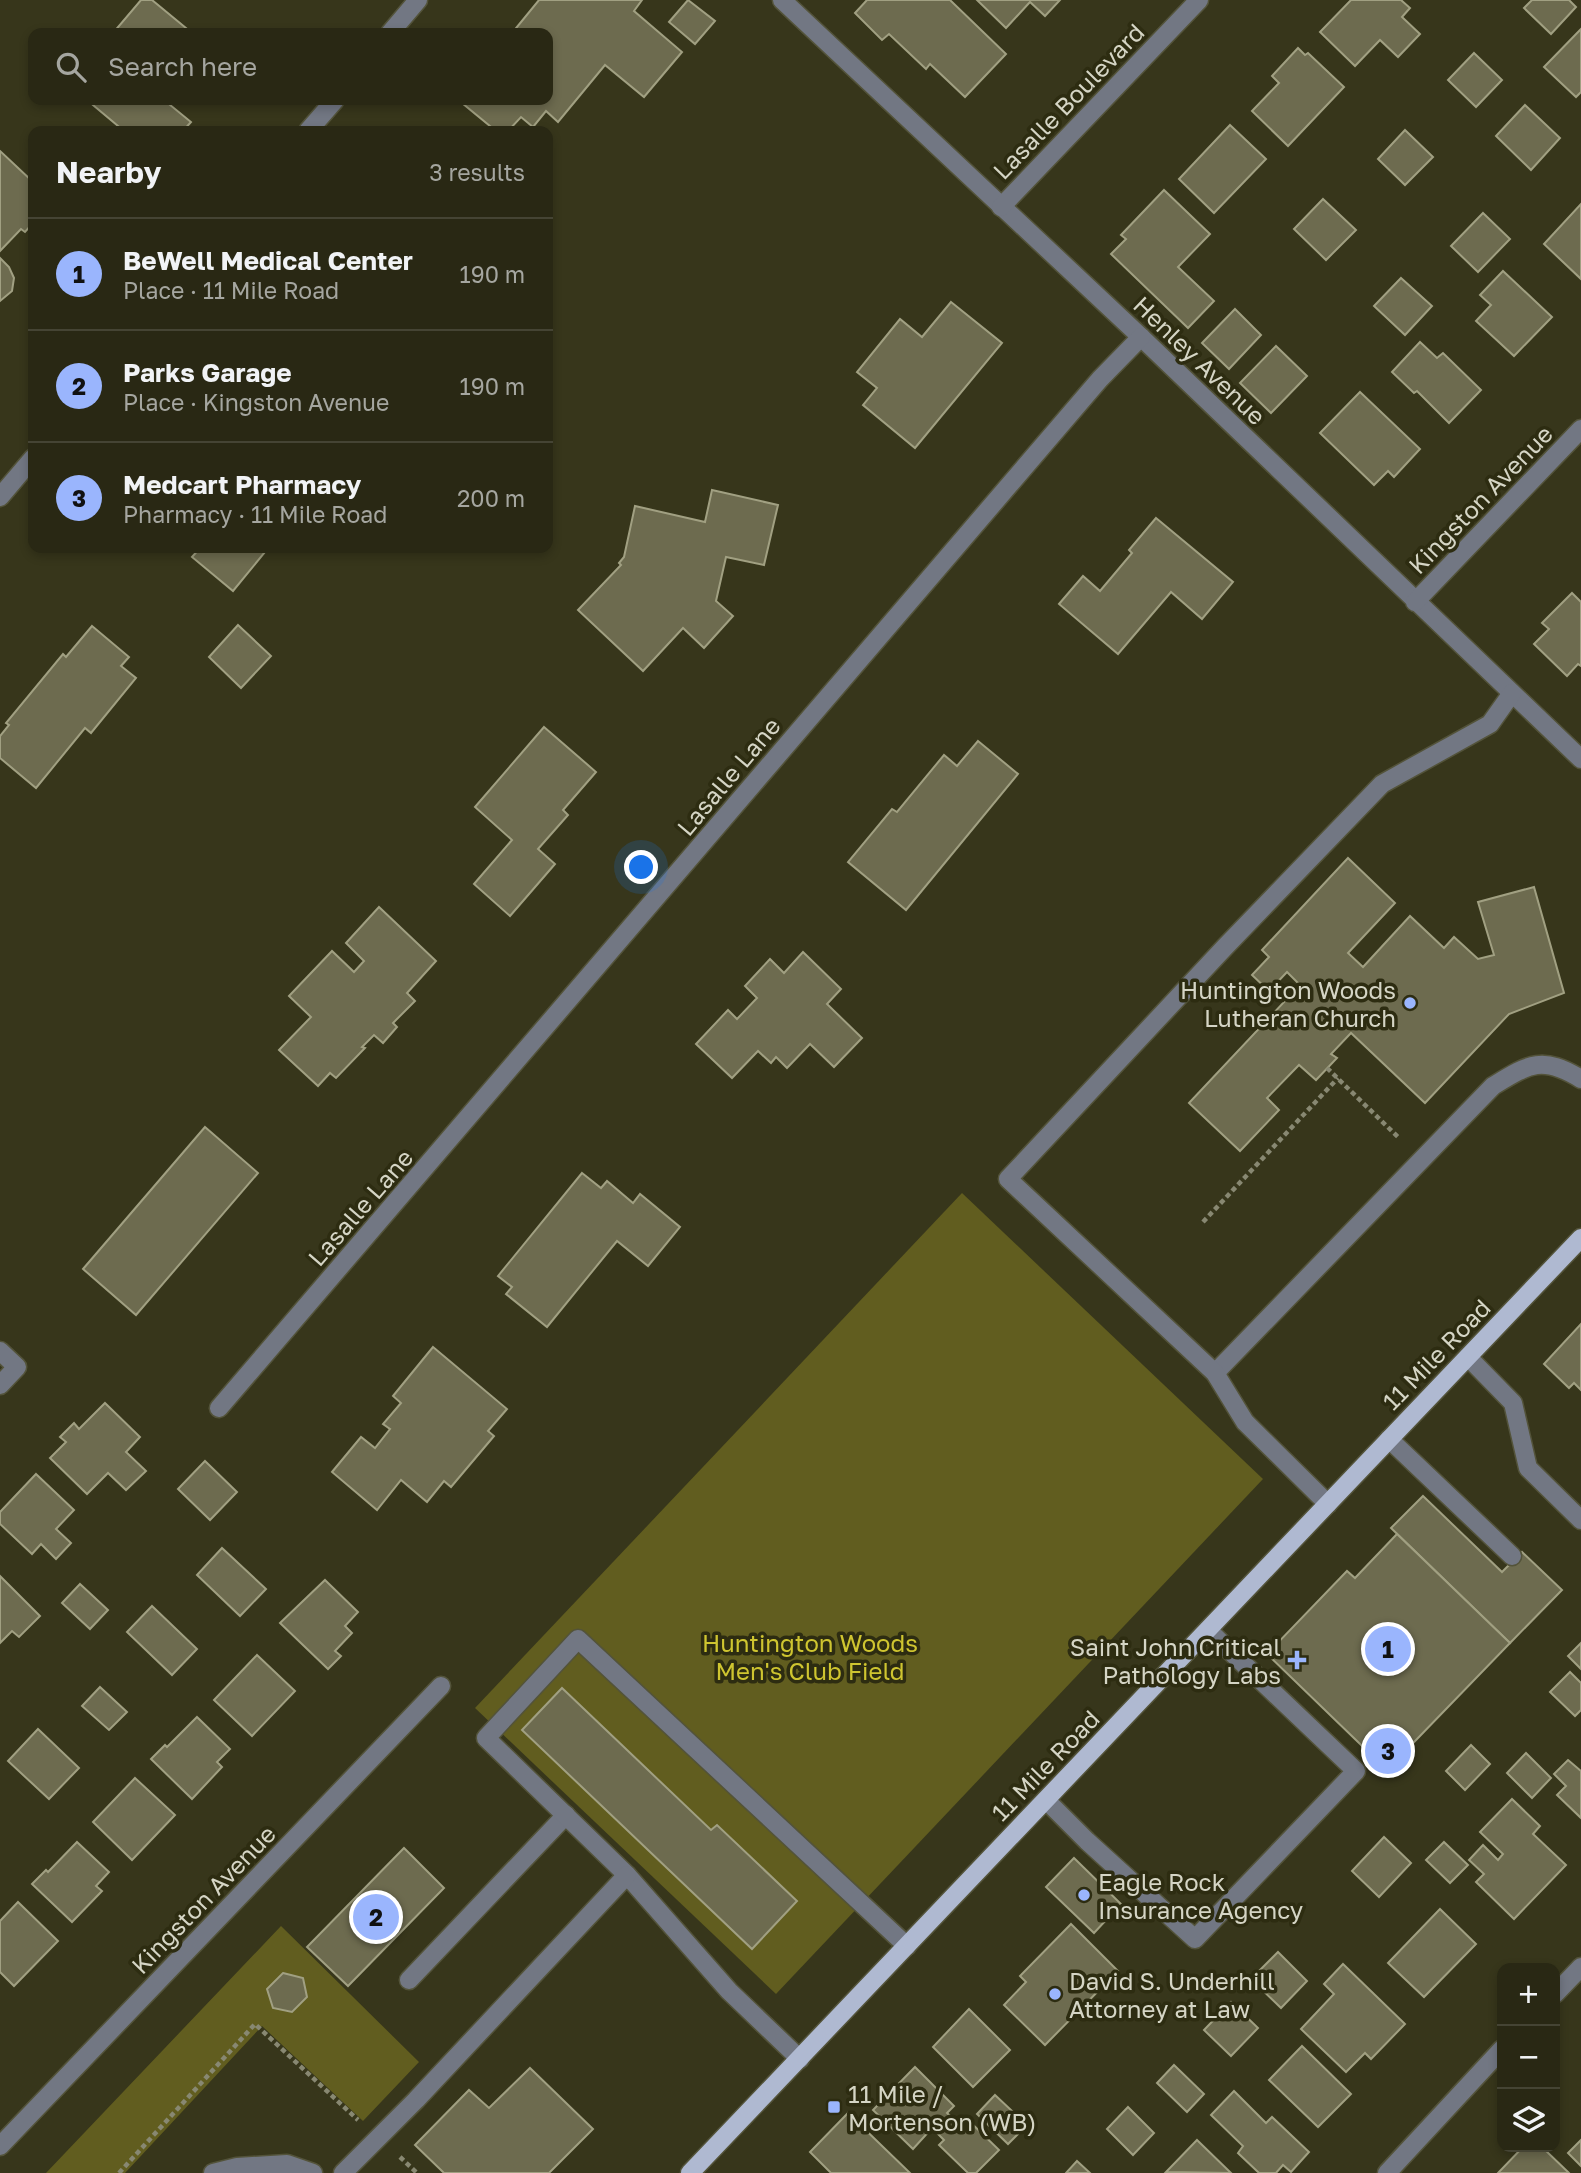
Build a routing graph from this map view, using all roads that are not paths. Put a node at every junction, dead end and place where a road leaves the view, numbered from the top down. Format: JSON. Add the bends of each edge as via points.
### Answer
{"nodes":[{"id":1,"x":418,"y":0,"type":"edge"},
{"id":2,"x":782,"y":0,"type":"edge"},
{"id":3,"x":1199,"y":0,"type":"edge"},
{"id":4,"x":394,"y":28,"type":"edge"},
{"id":5,"x":331,"y":105,"type":"edge"},
{"id":6,"x":312,"y":126,"type":"edge"},
{"id":7,"x":1001,"y":207,"type":"junction"},
{"id":8,"x":1141,"y":337,"type":"junction"},
{"id":9,"x":1581,"y":429,"type":"edge"},
{"id":10,"x":28,"y":464,"type":"edge"},
{"id":11,"x":0,"y":497,"type":"edge"},
{"id":12,"x":1415,"y":601,"type":"junction"},
{"id":13,"x":1512,"y":693,"type":"junction"},
{"id":14,"x":1581,"y":759,"type":"edge"},
{"id":15,"x":1581,"y":1079,"type":"edge"},
{"id":16,"x":1581,"y":1238,"type":"edge"},
{"id":17,"x":0,"y":1351,"type":"edge"},
{"id":18,"x":1468,"y":1357,"type":"junction"},
{"id":19,"x":1215,"y":1373,"type":"junction"},
{"id":20,"x":0,"y":1385,"type":"edge"},
{"id":21,"x":219,"y":1408,"type":"dead end"},
{"id":22,"x":1389,"y":1439,"type":"junction"},
{"id":23,"x":1328,"y":1504,"type":"junction"},
{"id":24,"x":1581,"y":1520,"type":"edge"},
{"id":25,"x":1512,"y":1556,"type":"dead end"},
{"id":26,"x":1208,"y":1630,"type":"junction"},
{"id":27,"x":441,"y":1686,"type":"dead end"},
{"id":28,"x":1046,"y":1800,"type":"junction"},
{"id":29,"x":566,"y":1815,"type":"junction"},
{"id":30,"x":627,"y":1875,"type":"junction"},
{"id":31,"x":907,"y":1946,"type":"junction"},
{"id":32,"x":1581,"y":1967,"type":"edge"},
{"id":33,"x":409,"y":1980,"type":"dead end"},
{"id":34,"x":1560,"y":1989,"type":"edge"},
{"id":35,"x":1497,"y":2054,"type":"edge"},
{"id":36,"x":800,"y":2059,"type":"junction"},
{"id":37,"x":0,"y":2146,"type":"edge"},
{"id":38,"x":213,"y":2173,"type":"edge"},
{"id":39,"x":313,"y":2173,"type":"edge"},
{"id":40,"x":343,"y":2173,"type":"edge"},
{"id":41,"x":690,"y":2173,"type":"edge"},
{"id":42,"x":1387,"y":2173,"type":"edge"}],
"edges":[{"from":1,"to":4,"type":"street"},
{"from":2,"to":7,"type":"street","name":"Henley Avenue"},
{"from":3,"to":7,"type":"street","name":"Lasalle Boulevard"},
{"from":5,"to":6,"type":"street"},
{"from":7,"to":8,"type":"street","name":"Henley Avenue"},
{"from":8,"to":12,"type":"street","name":"Henley Avenue"},
{"from":8,"to":21,"type":"street","name":"Lasalle Lane","via":[[1100,379]]},
{"from":9,"to":12,"type":"street","name":"Kingston Avenue"},
{"from":10,"to":11,"type":"street"},
{"from":12,"to":13,"type":"street","name":"Henley Avenue"},
{"from":13,"to":14,"type":"street","name":"Henley Avenue"},
{"from":13,"to":19,"type":"street","via":[[1490,723],[1382,784],[1009,1179]]},
{"from":15,"to":19,"type":"street","via":[[1545,1063],[1520,1069],[1493,1086]]},
{"from":16,"to":18,"type":"main road","name":"11 Mile Road"},
{"from":17,"to":20,"type":"street","via":[[17,1367]]},
{"from":18,"to":22,"type":"main road","name":"11 Mile Road"},
{"from":18,"to":24,"type":"street","via":[[1513,1402],[1528,1468]]},
{"from":19,"to":23,"type":"street","via":[[1245,1422]]},
{"from":22,"to":23,"type":"main road","name":"11 Mile Road"},
{"from":22,"to":25,"type":"street"},
{"from":23,"to":26,"type":"main road","name":"11 Mile Road"},
{"from":26,"to":28,"type":"main road","name":"11 Mile Road"},
{"from":26,"to":28,"type":"street","via":[[1356,1771],[1195,1939]]},
{"from":27,"to":37,"type":"street","name":"Kingston Avenue"},
{"from":28,"to":31,"type":"main road","name":"11 Mile Road"},
{"from":29,"to":30,"type":"street"},
{"from":29,"to":31,"type":"street","via":[[486,1738],[578,1639]]},
{"from":29,"to":33,"type":"street"},
{"from":30,"to":36,"type":"street","via":[[729,1991]]},
{"from":30,"to":40,"type":"street"},
{"from":31,"to":36,"type":"main road","name":"11 Mile Road"},
{"from":32,"to":34,"type":"street"},
{"from":35,"to":42,"type":"street"},
{"from":36,"to":41,"type":"main road","name":"11 Mile Road"},
{"from":38,"to":39,"type":"street","via":[[287,2164]]}]}
